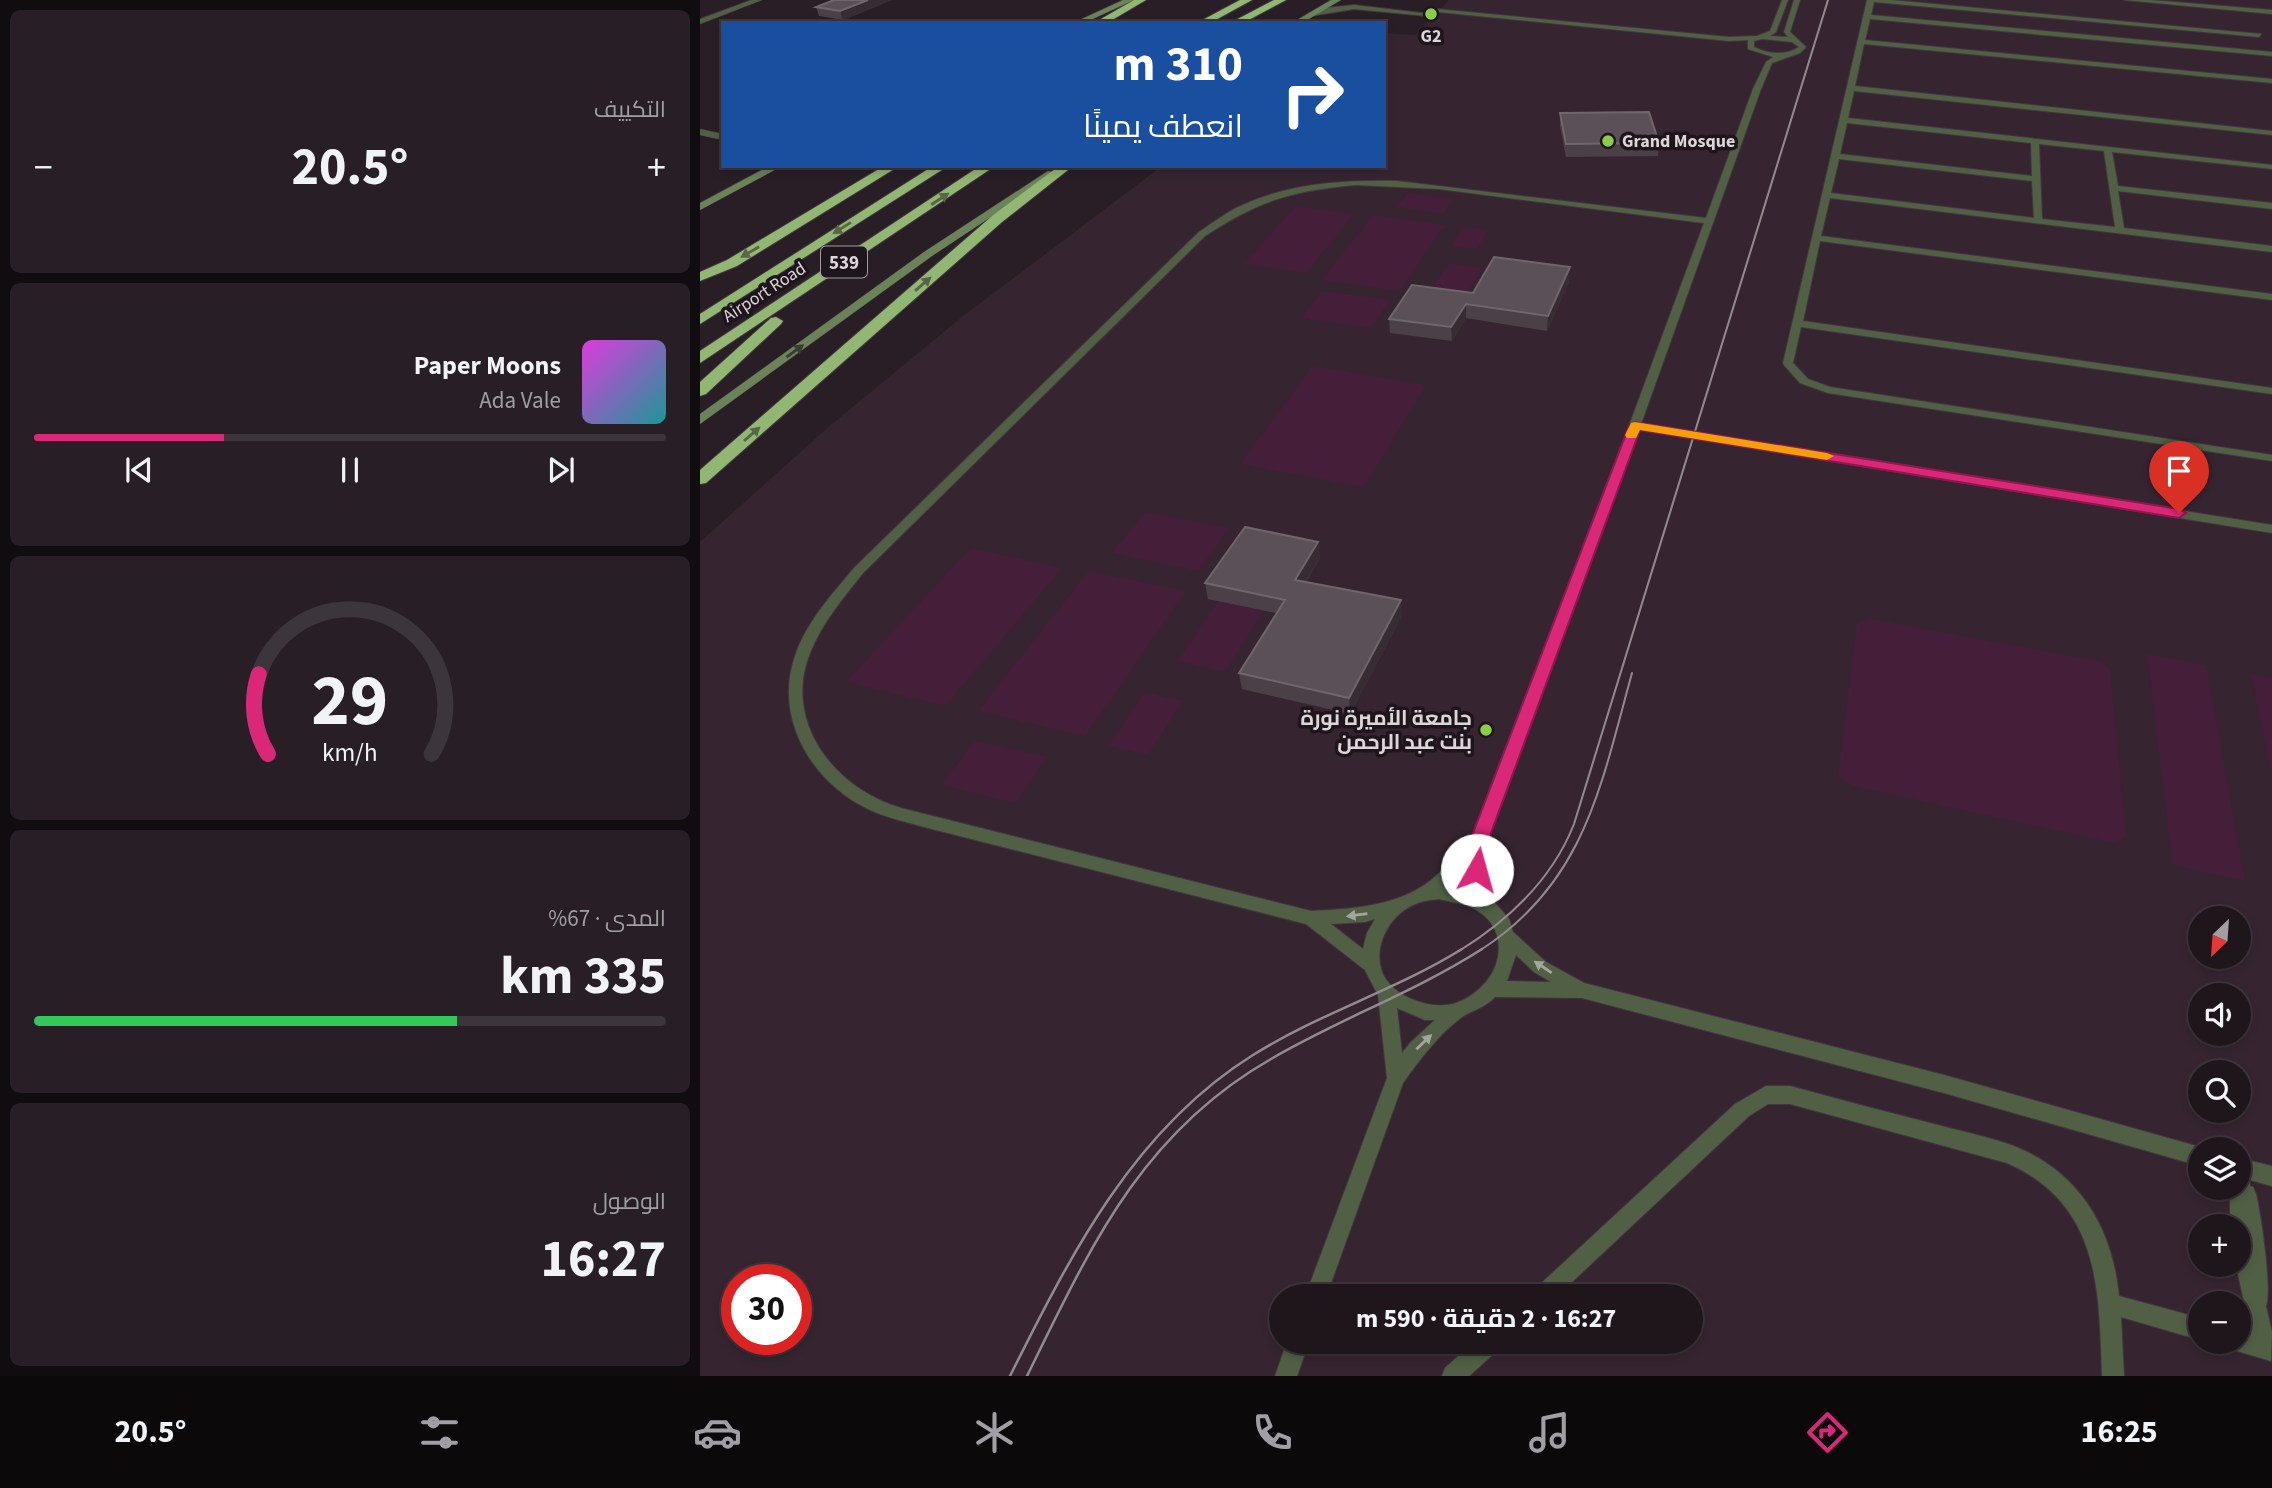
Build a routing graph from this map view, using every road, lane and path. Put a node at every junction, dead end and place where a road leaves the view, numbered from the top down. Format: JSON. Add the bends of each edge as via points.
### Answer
{"nodes":[{"id":1,"x":744,"y":0,"type":"edge"},
{"id":2,"x":758,"y":0,"type":"edge"},
{"id":3,"x":1130,"y":0,"type":"edge"},
{"id":4,"x":1141,"y":0,"type":"edge"},
{"id":5,"x":1247,"y":0,"type":"edge"},
{"id":6,"x":1281,"y":0,"type":"edge"},
{"id":7,"x":1337,"y":0,"type":"edge"},
{"id":8,"x":1358,"y":0,"type":"edge"},
{"id":9,"x":1785,"y":0,"type":"edge"},
{"id":10,"x":1797,"y":0,"type":"edge"},
{"id":11,"x":1871,"y":0,"type":"edge"},
{"id":12,"x":2127,"y":0,"type":"edge"},
{"id":13,"x":1417,"y":10,"type":"junction"},
{"id":14,"x":2248,"y":10,"type":"junction"},
{"id":15,"x":1433,"y":12,"type":"junction"},
{"id":16,"x":2272,"y":12,"type":"edge"},
{"id":17,"x":1311,"y":14,"type":"junction"},
{"id":18,"x":700,"y":16,"type":"edge"},
{"id":19,"x":1867,"y":17,"type":"junction"},
{"id":20,"x":1082,"y":21,"type":"edge"},
{"id":21,"x":1103,"y":21,"type":"edge"},
{"id":22,"x":1206,"y":21,"type":"edge"},
{"id":23,"x":1239,"y":21,"type":"edge"},
{"id":24,"x":1299,"y":21,"type":"edge"},
{"id":25,"x":700,"y":22,"type":"edge"},
{"id":26,"x":2259,"y":35,"type":"junction"},
{"id":27,"x":1759,"y":38,"type":"junction"},
{"id":28,"x":1794,"y":40,"type":"junction"},
{"id":29,"x":1861,"y":42,"type":"junction"},
{"id":30,"x":1752,"y":49,"type":"junction"},
{"id":31,"x":2270,"y":54,"type":"edge"},
{"id":32,"x":1783,"y":55,"type":"junction"},
{"id":33,"x":1769,"y":62,"type":"junction"},
{"id":34,"x":2272,"y":64,"type":"edge"},
{"id":35,"x":2272,"y":81,"type":"edge"},
{"id":36,"x":1850,"y":89,"type":"junction"},
{"id":37,"x":1843,"y":120,"type":"junction"},
{"id":38,"x":700,"y":122,"type":"edge"},
{"id":39,"x":721,"y":126,"type":"edge"},
{"id":40,"x":700,"y":132,"type":"edge"},
{"id":41,"x":2272,"y":133,"type":"edge"},
{"id":42,"x":721,"y":136,"type":"edge"},
{"id":43,"x":2035,"y":141,"type":"junction"},
{"id":44,"x":2108,"y":149,"type":"junction"},
{"id":45,"x":1835,"y":156,"type":"junction"},
{"id":46,"x":2272,"y":167,"type":"edge"},
{"id":47,"x":773,"y":168,"type":"edge"},
{"id":48,"x":890,"y":168,"type":"edge"},
{"id":49,"x":939,"y":168,"type":"edge"},
{"id":50,"x":986,"y":168,"type":"edge"},
{"id":51,"x":1062,"y":168,"type":"edge"},
{"id":52,"x":1062,"y":168,"type":"edge"},
{"id":53,"x":2037,"y":179,"type":"junction"},
{"id":54,"x":2114,"y":188,"type":"junction"},
{"id":55,"x":1826,"y":195,"type":"junction"},
{"id":56,"x":2272,"y":206,"type":"edge"},
{"id":57,"x":700,"y":207,"type":"edge"},
{"id":58,"x":2038,"y":220,"type":"junction"},
{"id":59,"x":1707,"y":221,"type":"junction"},
{"id":60,"x":2120,"y":230,"type":"junction"},
{"id":61,"x":1816,"y":238,"type":"junction"},
{"id":62,"x":874,"y":242,"type":"junction"},
{"id":63,"x":2272,"y":249,"type":"edge"},
{"id":64,"x":700,"y":277,"type":"edge"},
{"id":65,"x":2272,"y":297,"type":"edge"},
{"id":66,"x":700,"y":320,"type":"edge"},
{"id":67,"x":1797,"y":323,"type":"junction"},
{"id":68,"x":700,"y":359,"type":"edge"},
{"id":69,"x":700,"y":391,"type":"edge"},
{"id":70,"x":2272,"y":391,"type":"edge"},
{"id":71,"x":700,"y":420,"type":"edge"},
{"id":72,"x":1635,"y":426,"type":"junction"},
{"id":73,"x":2272,"y":458,"type":"edge"},
{"id":74,"x":700,"y":479,"type":"edge"},
{"id":75,"x":2272,"y":529,"type":"edge"},
{"id":76,"x":1482,"y":833,"type":"junction"},
{"id":77,"x":1419,"y":895,"type":"junction"},
{"id":78,"x":1402,"y":903,"type":"junction"},
{"id":79,"x":1494,"y":914,"type":"junction"},
{"id":80,"x":1311,"y":918,"type":"junction"},
{"id":81,"x":1508,"y":937,"type":"junction"},
{"id":82,"x":1372,"y":966,"type":"junction"},
{"id":83,"x":1494,"y":989,"type":"junction"},
{"id":84,"x":1583,"y":990,"type":"junction"},
{"id":85,"x":1387,"y":993,"type":"junction"},
{"id":86,"x":1457,"y":1011,"type":"junction"},
{"id":87,"x":1396,"y":1078,"type":"junction"},
{"id":88,"x":2188,"y":1154,"type":"edge"},
{"id":89,"x":2251,"y":1171,"type":"edge"},
{"id":90,"x":2272,"y":1175,"type":"edge"},
{"id":91,"x":2240,"y":1200,"type":"edge"},
{"id":92,"x":1320,"y":1284,"type":"edge"},
{"id":93,"x":1555,"y":1284,"type":"edge"},
{"id":94,"x":2111,"y":1304,"type":"junction"},
{"id":95,"x":2188,"y":1326,"type":"edge"},
{"id":96,"x":2251,"y":1344,"type":"edge"},
{"id":97,"x":2269,"y":1349,"type":"edge"},
{"id":98,"x":1294,"y":1354,"type":"edge"},
{"id":99,"x":1477,"y":1354,"type":"edge"},
{"id":100,"x":1286,"y":1376,"type":"edge"},
{"id":101,"x":1453,"y":1376,"type":"edge"},
{"id":102,"x":2113,"y":1376,"type":"edge"}],
"edges":[{"from":1,"to":18,"type":"street"},
{"from":2,"to":25,"type":"street"},
{"from":3,"to":20,"type":"main road"},
{"from":4,"to":21,"type":"highway"},
{"from":5,"to":22,"type":"highway"},
{"from":6,"to":23,"type":"highway"},
{"from":7,"to":17,"type":"main road"},
{"from":8,"to":13,"type":"street"},
{"from":9,"to":27,"type":"street","via":[[1773,32]]},
{"from":10,"to":28,"type":"street","via":[[1787,32]]},
{"from":11,"to":19,"type":"street"},
{"from":11,"to":26,"type":"street"},
{"from":12,"to":14,"type":"street"},
{"from":13,"to":15,"type":"street"},
{"from":13,"to":17,"type":"street","via":[[1351,6]]},
{"from":14,"to":16,"type":"street"},
{"from":14,"to":26,"type":"street"},
{"from":15,"to":27,"type":"street"},
{"from":15,"to":30,"type":"street"},
{"from":17,"to":24,"type":"main road"},
{"from":19,"to":29,"type":"street"},
{"from":19,"to":31,"type":"street"},
{"from":26,"to":31,"type":"street"},
{"from":27,"to":28,"type":"street"},
{"from":27,"to":30,"type":"street","via":[[1749,43]]},
{"from":28,"to":32,"type":"street","via":[[1801,50]]},
{"from":29,"to":35,"type":"street"},
{"from":29,"to":36,"type":"street"},
{"from":30,"to":32,"type":"street"},
{"from":30,"to":33,"type":"street"},
{"from":31,"to":34,"type":"street"},
{"from":32,"to":33,"type":"street"},
{"from":33,"to":59,"type":"street"},
{"from":36,"to":37,"type":"street"},
{"from":36,"to":41,"type":"street"},
{"from":37,"to":43,"type":"street"},
{"from":37,"to":45,"type":"street"},
{"from":38,"to":39,"type":"street"},
{"from":40,"to":42,"type":"street"},
{"from":43,"to":44,"type":"street"},
{"from":43,"to":53,"type":"street"},
{"from":44,"to":46,"type":"street"},
{"from":44,"to":54,"type":"street"},
{"from":45,"to":53,"type":"street"},
{"from":45,"to":55,"type":"street"},
{"from":47,"to":57,"type":"main road"},
{"from":48,"to":64,"type":"highway","one_way":true},
{"from":49,"to":66,"type":"highway","name":"Airport Road","number":"539","one_way":true},
{"from":62,"to":50,"type":"highway","name":"Airport Road","number":"539","one_way":true},
{"from":71,"to":51,"type":"main road","one_way":true,"via":[[928,254]]},
{"from":74,"to":52,"type":"highway","one_way":true,"via":[[997,219]]},
{"from":53,"to":58,"type":"street"},
{"from":54,"to":56,"type":"street"},
{"from":54,"to":60,"type":"street"},
{"from":55,"to":58,"type":"street"},
{"from":55,"to":61,"type":"street"},
{"from":58,"to":60,"type":"street"},
{"from":59,"to":72,"type":"street"},
{"from":59,"to":80,"type":"street","via":[[1371,181],[1298,188],[1239,209],[1202,234],[859,570],[811,635],[797,667],[794,696],[799,729],[838,783],[872,804]]},
{"from":60,"to":63,"type":"street"},
{"from":61,"to":65,"type":"street"},
{"from":61,"to":67,"type":"street"},
{"from":62,"to":68,"type":"highway","name":"Airport Road","number":"539"},
{"from":62,"to":69,"type":"highway","via":[[760,333]]},
{"from":67,"to":70,"type":"street"},
{"from":67,"to":73,"type":"street","via":[[1788,363],[1804,381],[1828,390]]},
{"from":72,"to":75,"type":"street"},
{"from":72,"to":76,"type":"street"},
{"from":76,"to":77,"type":"street","via":[[1443,881]]},
{"from":76,"to":79,"type":"street","via":[[1477,870],[1480,897]]},
{"from":77,"to":78,"type":"street"},
{"from":77,"to":79,"type":"street","via":[[1460,894]]},
{"from":78,"to":80,"type":"street","one_way":true,"via":[[1365,915]]},
{"from":78,"to":82,"type":"street","via":[[1376,930]]},
{"from":79,"to":81,"type":"street"},
{"from":80,"to":82,"type":"street"},
{"from":81,"to":83,"type":"street","via":[[1510,955]]},
{"from":84,"to":81,"type":"street","one_way":true,"via":[[1540,967]]},
{"from":82,"to":85,"type":"street"},
{"from":83,"to":84,"type":"street"},
{"from":83,"to":86,"type":"street","via":[[1478,1003]]},
{"from":84,"to":88,"type":"street"},
{"from":85,"to":86,"type":"street","via":[[1419,1010]]},
{"from":85,"to":87,"type":"street"},
{"from":87,"to":86,"type":"street","one_way":true,"via":[[1416,1049]]},
{"from":87,"to":92,"type":"street"},
{"from":89,"to":90,"type":"street"},
{"from":91,"to":97,"type":"street","via":[[2241,1237]]},
{"from":93,"to":94,"type":"street","via":[[1742,1110],[1766,1095],[1790,1095],[2009,1154],[2041,1169],[2067,1191],[2086,1217],[2100,1247]]},
{"from":94,"to":95,"type":"street"},
{"from":94,"to":102,"type":"street"},
{"from":96,"to":97,"type":"street"},
{"from":98,"to":100,"type":"street"},
{"from":99,"to":101,"type":"street"}]}
